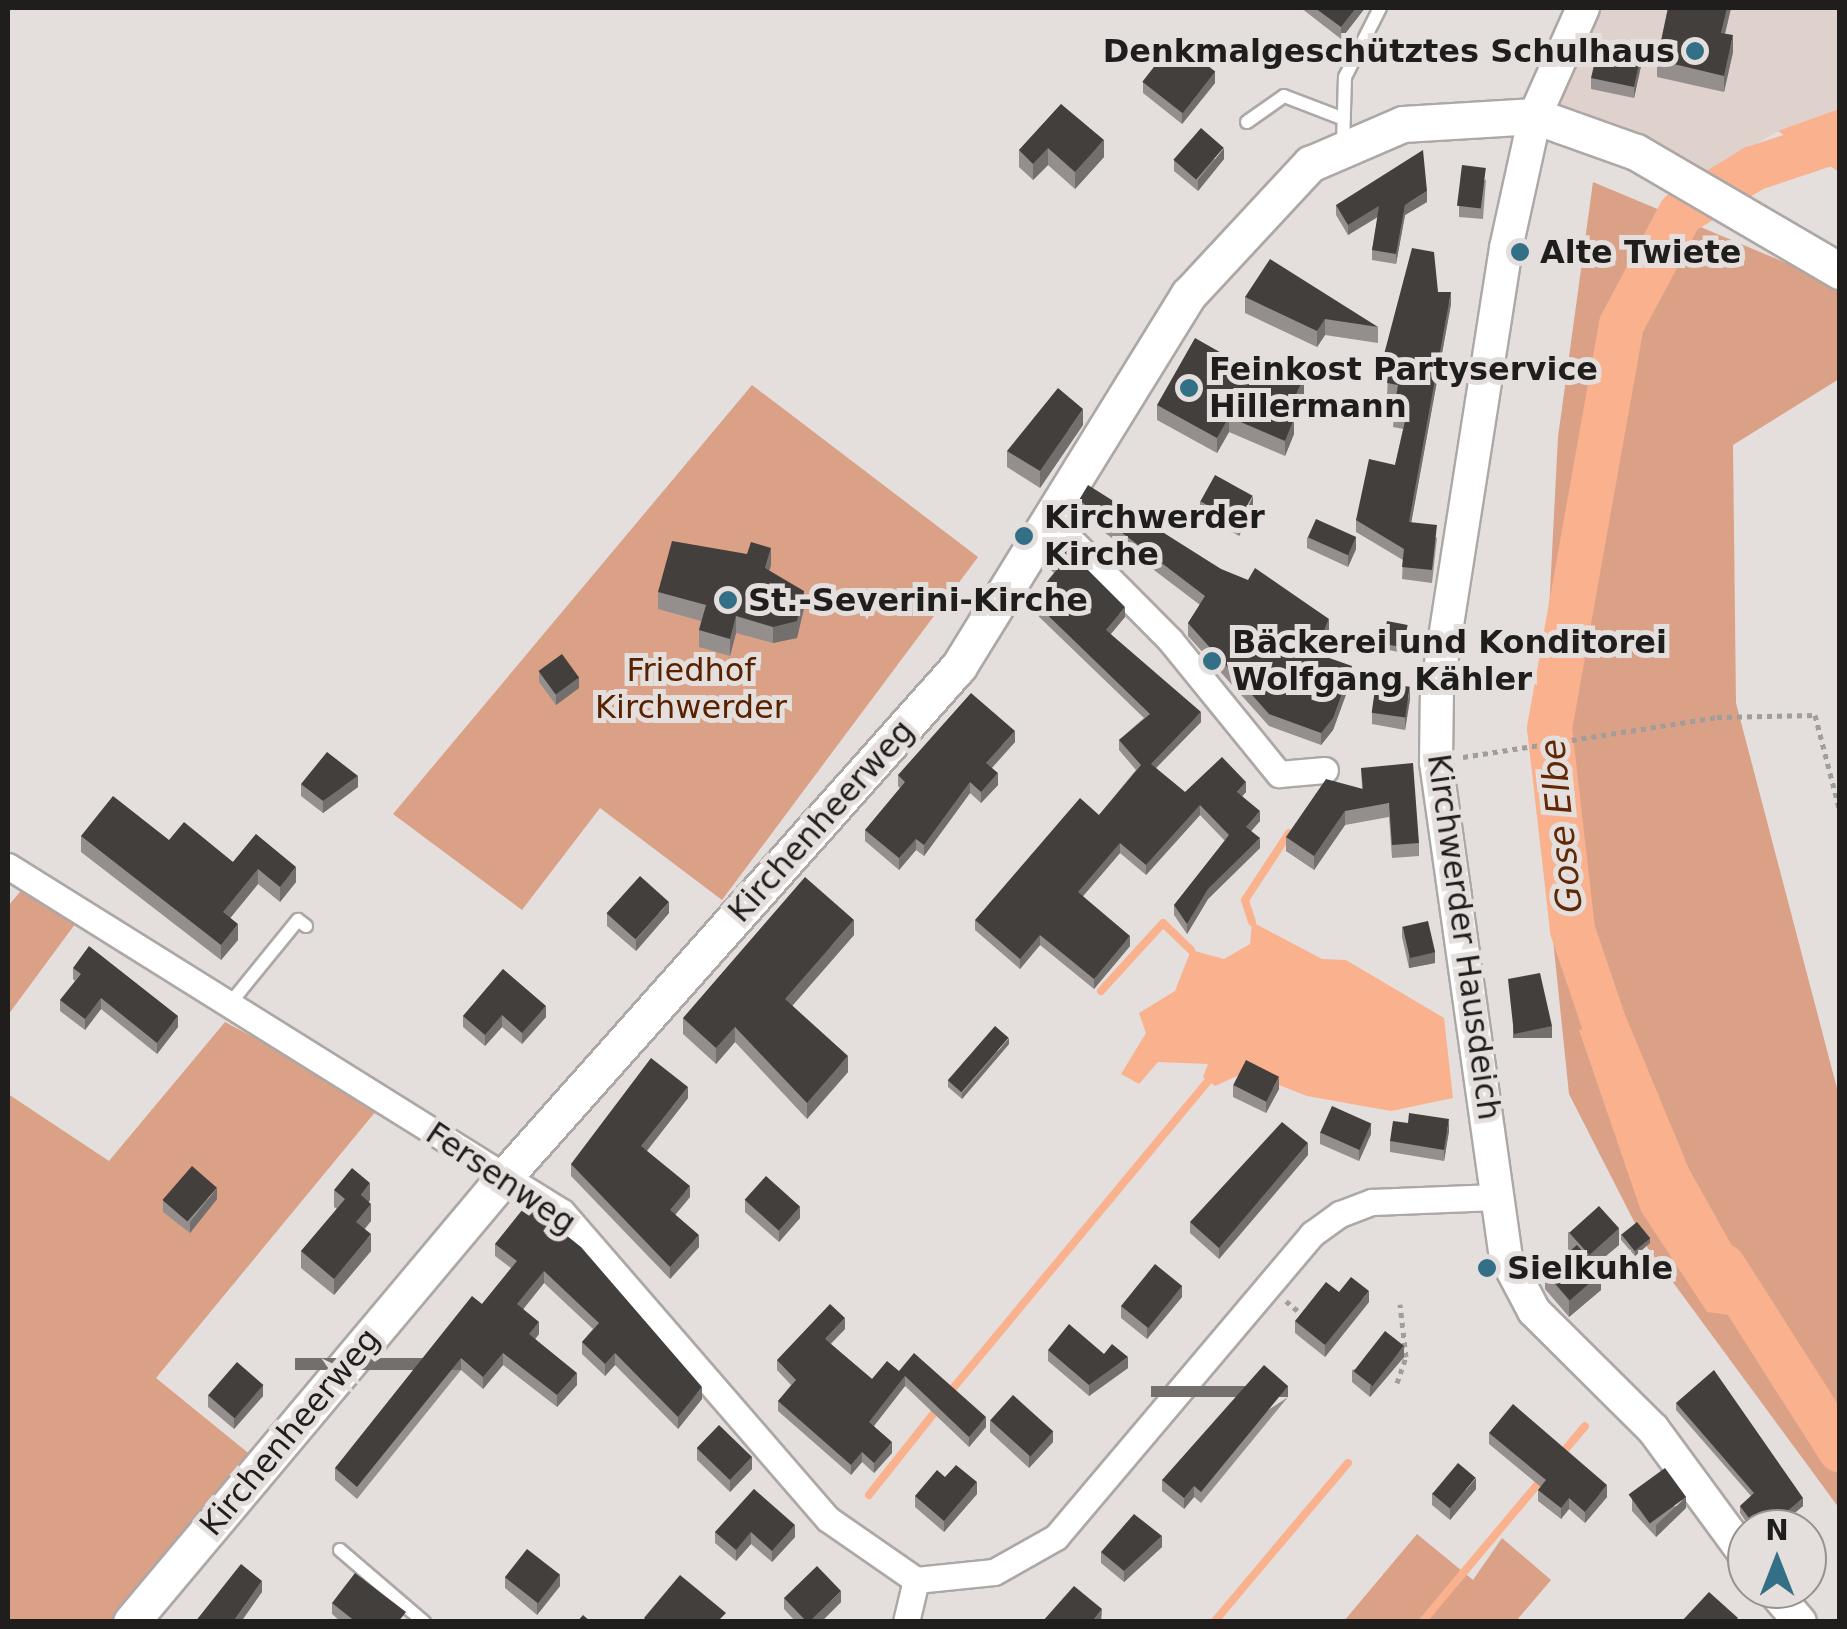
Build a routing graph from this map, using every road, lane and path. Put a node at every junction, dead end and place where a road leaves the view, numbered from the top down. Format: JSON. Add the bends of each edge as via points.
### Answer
{"nodes":[{"id":1,"x":1380,"y":8,"type":"edge"},
{"id":2,"x":1583,"y":8,"type":"edge"},
{"id":3,"x":1535,"y":116,"type":"junction"},
{"id":4,"x":1248,"y":122,"type":"dead end"},
{"id":5,"x":1343,"y":132,"type":"junction"},
{"id":6,"x":1840,"y":271,"type":"edge"},
{"id":7,"x":1052,"y":521,"type":"junction"},
{"id":8,"x":1436,"y":762,"type":"junction"},
{"id":9,"x":1325,"y":770,"type":"dead end"},
{"id":10,"x":1840,"y":812,"type":"edge"},
{"id":11,"x":8,"y":866,"type":"edge"},
{"id":12,"x":306,"y":926,"type":"dead end"},
{"id":13,"x":228,"y":1006,"type":"junction"},
{"id":14,"x":506,"y":1176,"type":"junction"},
{"id":15,"x":1496,"y":1197,"type":"junction"},
{"id":16,"x":1400,"y":1304,"type":"dead end"},
{"id":17,"x":1397,"y":1384,"type":"dead end"},
{"id":18,"x":1727,"y":1530,"type":"edge"},
{"id":19,"x":340,"y":1550,"type":"dead end"},
{"id":20,"x":916,"y":1580,"type":"junction"},
{"id":21,"x":130,"y":1622,"type":"edge"},
{"id":22,"x":424,"y":1622,"type":"edge"},
{"id":23,"x":906,"y":1622,"type":"edge"}],
"edges":[{"from":1,"to":5,"type":"lane","via":[[1345,77]]},
{"from":2,"to":3,"type":"street","name":"Kirchwerder Hausdeich"},
{"from":3,"to":5,"type":"main road","name":"Kirchenheerweg","via":[[1442,118]]},
{"from":3,"to":6,"type":"main road","name":"Kirchenheerweg","via":[[1602,135]]},
{"from":3,"to":8,"type":"street","name":"Kirchwerder Hausdeich","via":[[1483,374],[1437,688]]},
{"from":4,"to":5,"type":"lane","via":[[1284,96]]},
{"from":5,"to":7,"type":"main road","name":"Kirchenheerweg","via":[[1274,196],[1189,294]]},
{"from":7,"to":9,"type":"street","via":[[1170,640],[1279,774]]},
{"from":7,"to":14,"type":"main road","name":"Kirchenheerweg","via":[[959,666]]},
{"from":8,"to":10,"type":"path","via":[[1578,735],[1815,715]]},
{"from":8,"to":15,"type":"street","name":"Kirchwerder Hausdeich","via":[[1482,1045]]},
{"from":11,"to":13,"type":"street","name":"Fersenweg"},
{"from":12,"to":13,"type":"lane","via":[[298,920]]},
{"from":13,"to":14,"type":"street","name":"Fersenweg"},
{"from":14,"to":20,"type":"street","name":"Fersenweg","via":[[584,1233],[853,1544]]},
{"from":14,"to":21,"type":"main road","name":"Kirchenheerweg"},
{"from":15,"to":18,"type":"street","name":"Kirchwerder Hausdeich","via":[[1506,1258],[1534,1310],[1653,1429]]},
{"from":15,"to":20,"type":"street","via":[[1372,1202],[1340,1214],[1312,1234],[1056,1537],[994,1572]]},
{"from":16,"to":17,"type":"path","via":[[1406,1357]]},
{"from":19,"to":22,"type":"lane"},
{"from":20,"to":23,"type":"street"}]}
